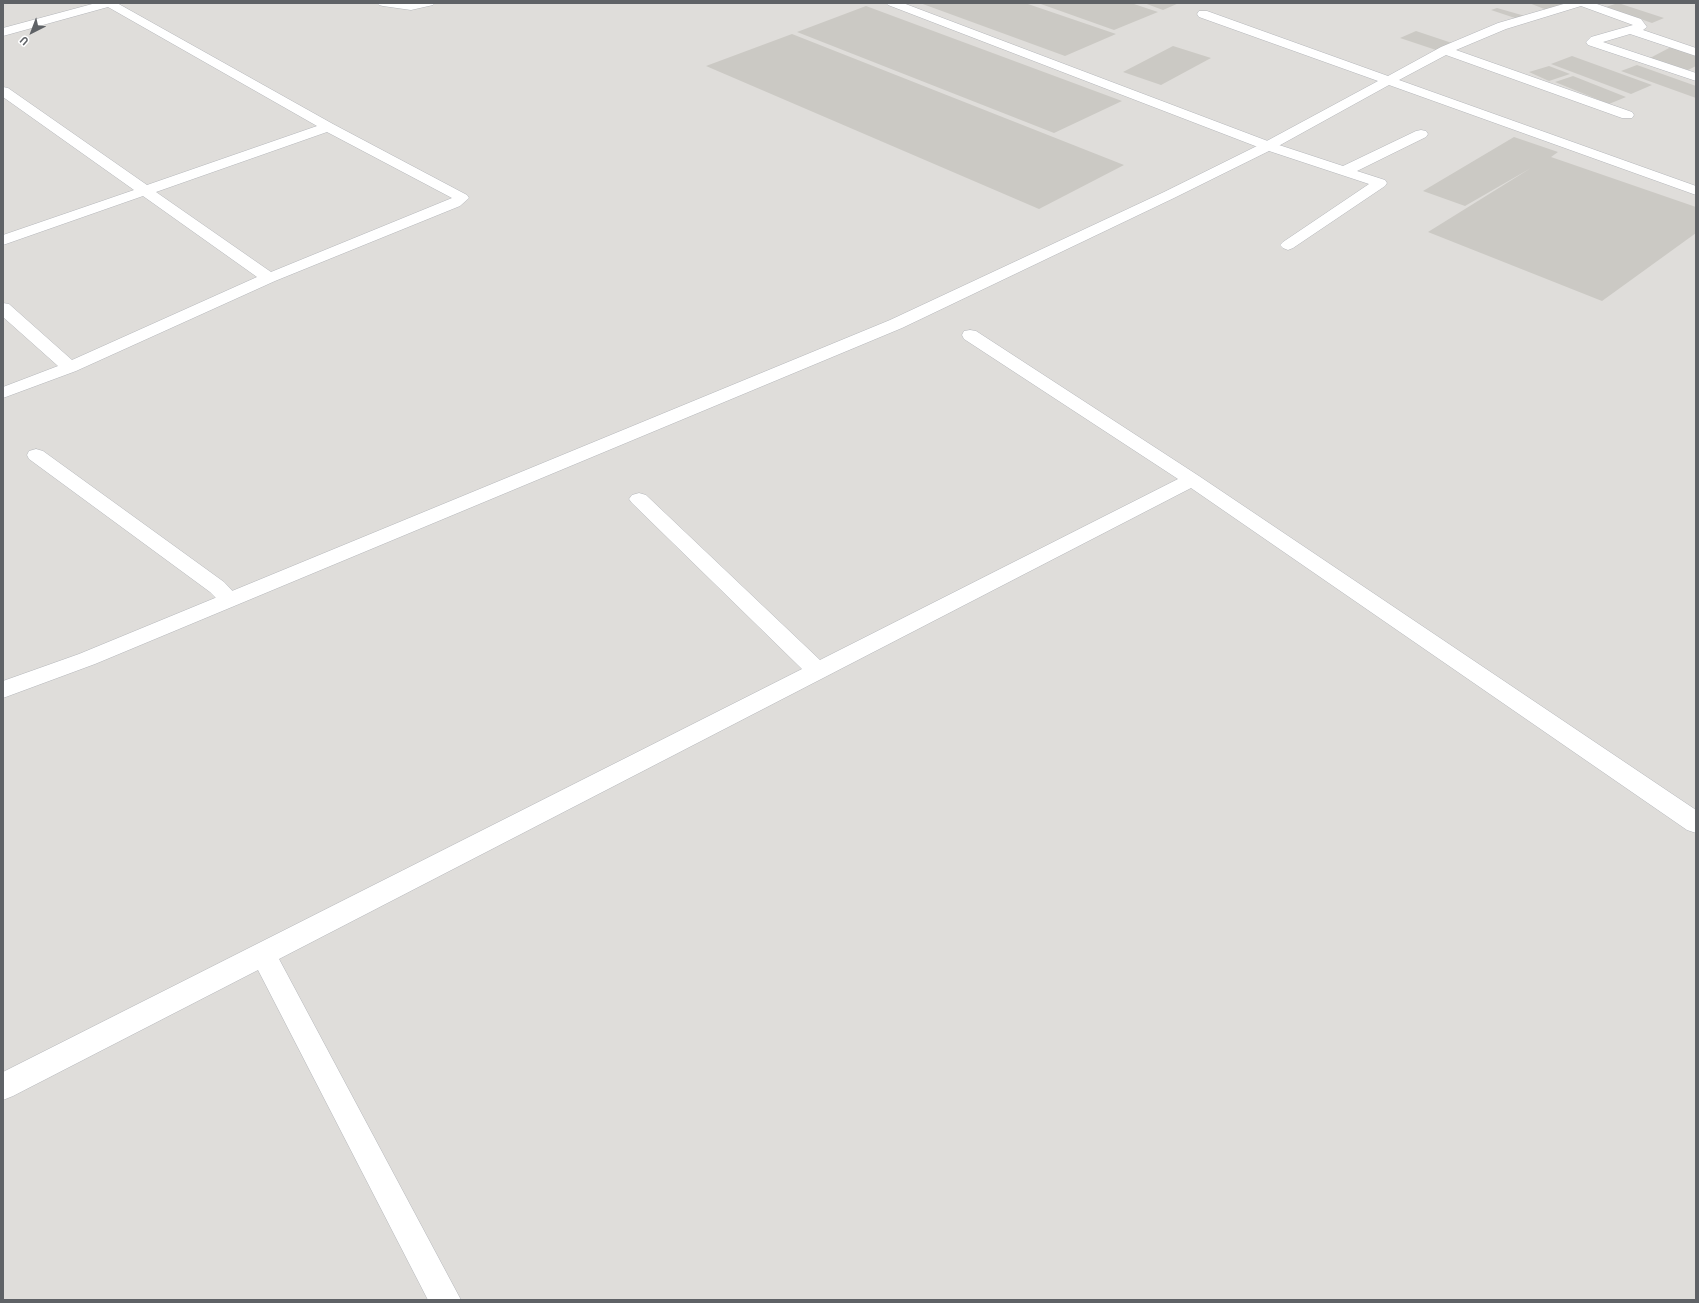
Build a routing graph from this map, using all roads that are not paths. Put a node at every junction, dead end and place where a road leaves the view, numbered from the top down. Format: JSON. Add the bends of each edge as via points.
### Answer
{"nodes":[{"id":1,"x":383,"y":3,"type":"edge"},
{"id":2,"x":429,"y":3,"type":"edge"},
{"id":3,"x":892,"y":3,"type":"edge"},
{"id":4,"x":1579,"y":3,"type":"edge"},
{"id":5,"x":1583,"y":3,"type":"edge"},
{"id":6,"x":1203,"y":14,"type":"dead end"},
{"id":7,"x":1631,"y":30,"type":"junction"},
{"id":8,"x":3,"y":32,"type":"edge"},
{"id":9,"x":1445,"y":50,"type":"junction"},
{"id":10,"x":1696,"y":52,"type":"edge"},
{"id":11,"x":1696,"y":77,"type":"edge"},
{"id":12,"x":1388,"y":81,"type":"junction"},
{"id":13,"x":3,"y":91,"type":"edge"},
{"id":14,"x":1627,"y":115,"type":"dead end"},
{"id":15,"x":328,"y":127,"type":"junction"},
{"id":16,"x":1421,"y":134,"type":"dead end"},
{"id":17,"x":1268,"y":146,"type":"junction"},
{"id":18,"x":1345,"y":171,"type":"junction"},
{"id":19,"x":146,"y":190,"type":"junction"},
{"id":20,"x":1696,"y":191,"type":"edge"},
{"id":21,"x":3,"y":240,"type":"edge"},
{"id":22,"x":1288,"y":245,"type":"dead end"},
{"id":23,"x":270,"y":278,"type":"junction"},
{"id":24,"x":3,"y":308,"type":"edge"},
{"id":25,"x":970,"y":335,"type":"dead end"},
{"id":26,"x":70,"y":367,"type":"junction"},
{"id":27,"x":3,"y":393,"type":"edge"},
{"id":28,"x":36,"y":455,"type":"dead end"},
{"id":29,"x":1192,"y":480,"type":"junction"},
{"id":30,"x":639,"y":499,"type":"dead end"},
{"id":31,"x":229,"y":599,"type":"junction"},
{"id":32,"x":817,"y":670,"type":"junction"},
{"id":33,"x":3,"y":690,"type":"edge"},
{"id":34,"x":1696,"y":823,"type":"edge"},
{"id":35,"x":263,"y":954,"type":"junction"},
{"id":36,"x":3,"y":1087,"type":"edge"},
{"id":37,"x":445,"y":1300,"type":"edge"}],
"edges":[{"from":1,"to":2,"type":"street","via":[[411,6]]},
{"from":3,"to":17,"type":"street"},
{"from":4,"to":9,"type":"street","via":[[1502,26]]},
{"from":5,"to":7,"type":"street","via":[[1637,22],[1641,27]]},
{"from":6,"to":12,"type":"street"},
{"from":7,"to":10,"type":"street"},
{"from":7,"to":11,"type":"street","via":[[1592,42]]},
{"from":8,"to":15,"type":"street","via":[[109,3]]},
{"from":9,"to":12,"type":"street"},
{"from":9,"to":14,"type":"street"},
{"from":12,"to":17,"type":"street"},
{"from":12,"to":20,"type":"street"},
{"from":13,"to":19,"type":"street"},
{"from":15,"to":19,"type":"street"},
{"from":15,"to":23,"type":"street","via":[[462,198]]},
{"from":16,"to":18,"type":"street"},
{"from":17,"to":18,"type":"street"},
{"from":17,"to":31,"type":"street","via":[[896,324]]},
{"from":18,"to":22,"type":"street","via":[[1380,183]]},
{"from":19,"to":21,"type":"street"},
{"from":19,"to":23,"type":"street"},
{"from":23,"to":26,"type":"street"},
{"from":24,"to":26,"type":"street"},
{"from":25,"to":29,"type":"street"},
{"from":26,"to":27,"type":"street"},
{"from":28,"to":31,"type":"street","via":[[218,587]]},
{"from":29,"to":32,"type":"street"},
{"from":29,"to":34,"type":"street"},
{"from":30,"to":32,"type":"street"},
{"from":31,"to":33,"type":"street","via":[[87,659]]},
{"from":32,"to":35,"type":"street"},
{"from":35,"to":36,"type":"street"},
{"from":35,"to":37,"type":"street"}]}
